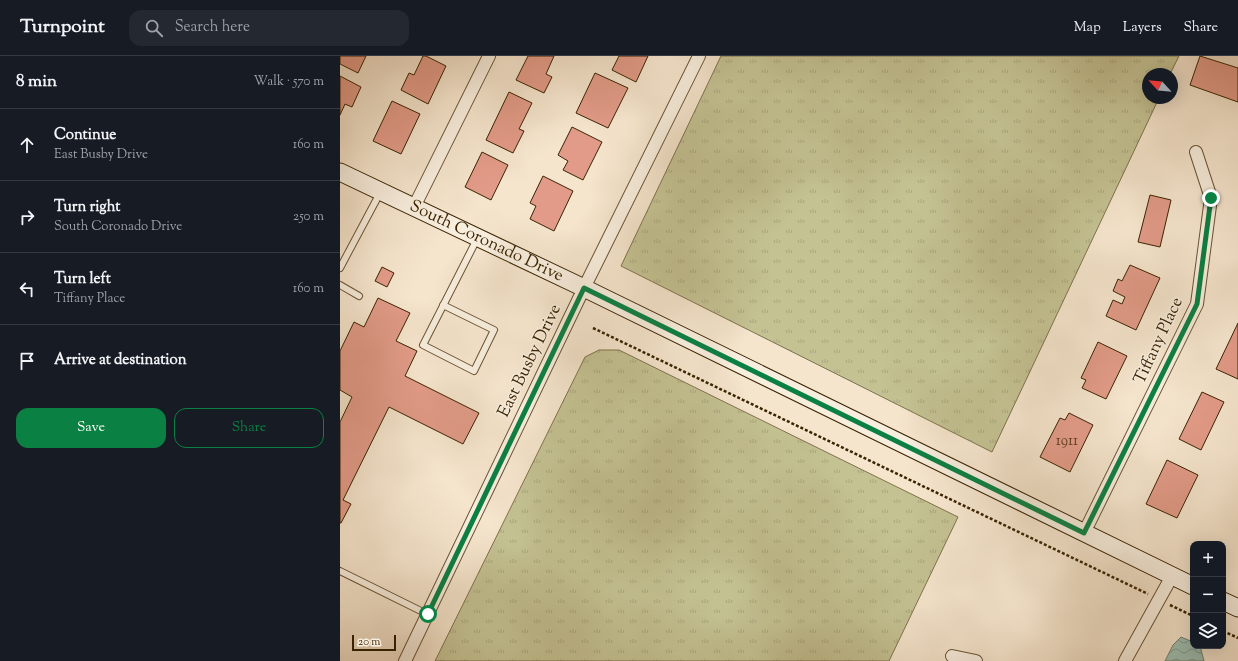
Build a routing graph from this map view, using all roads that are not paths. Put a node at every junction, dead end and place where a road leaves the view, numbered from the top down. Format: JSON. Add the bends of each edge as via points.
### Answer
{"nodes":[{"id":1,"x":489,"y":56,"type":"edge"},
{"id":2,"x":699,"y":56,"type":"edge"},
{"id":3,"x":1196,"y":152,"type":"dead end"},
{"id":4,"x":340,"y":172,"type":"edge"},
{"id":5,"x":380,"y":191,"type":"junction"},
{"id":6,"x":414,"y":207,"type":"junction"},
{"id":7,"x":478,"y":238,"type":"junction"},
{"id":8,"x":340,"y":268,"type":"edge"},
{"id":9,"x":340,"y":285,"type":"edge"},
{"id":10,"x":584,"y":288,"type":"junction"},
{"id":11,"x":359,"y":296,"type":"dead end"},
{"id":12,"x":443,"y":305,"type":"junction"},
{"id":13,"x":1084,"y":533,"type":"junction"},
{"id":14,"x":340,"y":571,"type":"edge"},
{"id":15,"x":1172,"y":576,"type":"junction"},
{"id":16,"x":1190,"y":585,"type":"edge"},
{"id":17,"x":1226,"y":602,"type":"edge"},
{"id":18,"x":1238,"y":608,"type":"edge"},
{"id":19,"x":428,"y":614,"type":"junction"},
{"id":20,"x":952,"y":656,"type":"dead end"},
{"id":21,"x":405,"y":661,"type":"edge"},
{"id":22,"x":976,"y":661,"type":"edge"},
{"id":23,"x":1125,"y":661,"type":"edge"}],
"edges":[{"from":1,"to":6,"type":"street"},
{"from":2,"to":10,"type":"street","name":"East Busby Drive"},
{"from":3,"to":13,"type":"street","name":"Tiffany Place","via":[[1211,198],[1197,304]]},
{"from":4,"to":5,"type":"street","name":"South Coronado Drive"},
{"from":5,"to":6,"type":"street","name":"South Coronado Drive"},
{"from":5,"to":8,"type":"lane"},
{"from":6,"to":7,"type":"street","name":"South Coronado Drive"},
{"from":7,"to":10,"type":"street","name":"South Coronado Drive"},
{"from":7,"to":12,"type":"lane"},
{"from":9,"to":11,"type":"lane"},
{"from":10,"to":13,"type":"street","name":"South Coronado Drive"},
{"from":10,"to":19,"type":"street","name":"East Busby Drive"},
{"from":12,"to":12,"type":"lane","via":[[423,345],[474,371],[494,330]]},
{"from":13,"to":15,"type":"street","name":"South Coronado Drive"},
{"from":14,"to":19,"type":"lane"},
{"from":15,"to":16,"type":"street","name":"South Coronado Drive"},
{"from":15,"to":23,"type":"street"},
{"from":17,"to":18,"type":"street"},
{"from":19,"to":21,"type":"street","name":"East Busby Drive"},
{"from":20,"to":22,"type":"street"}]}
